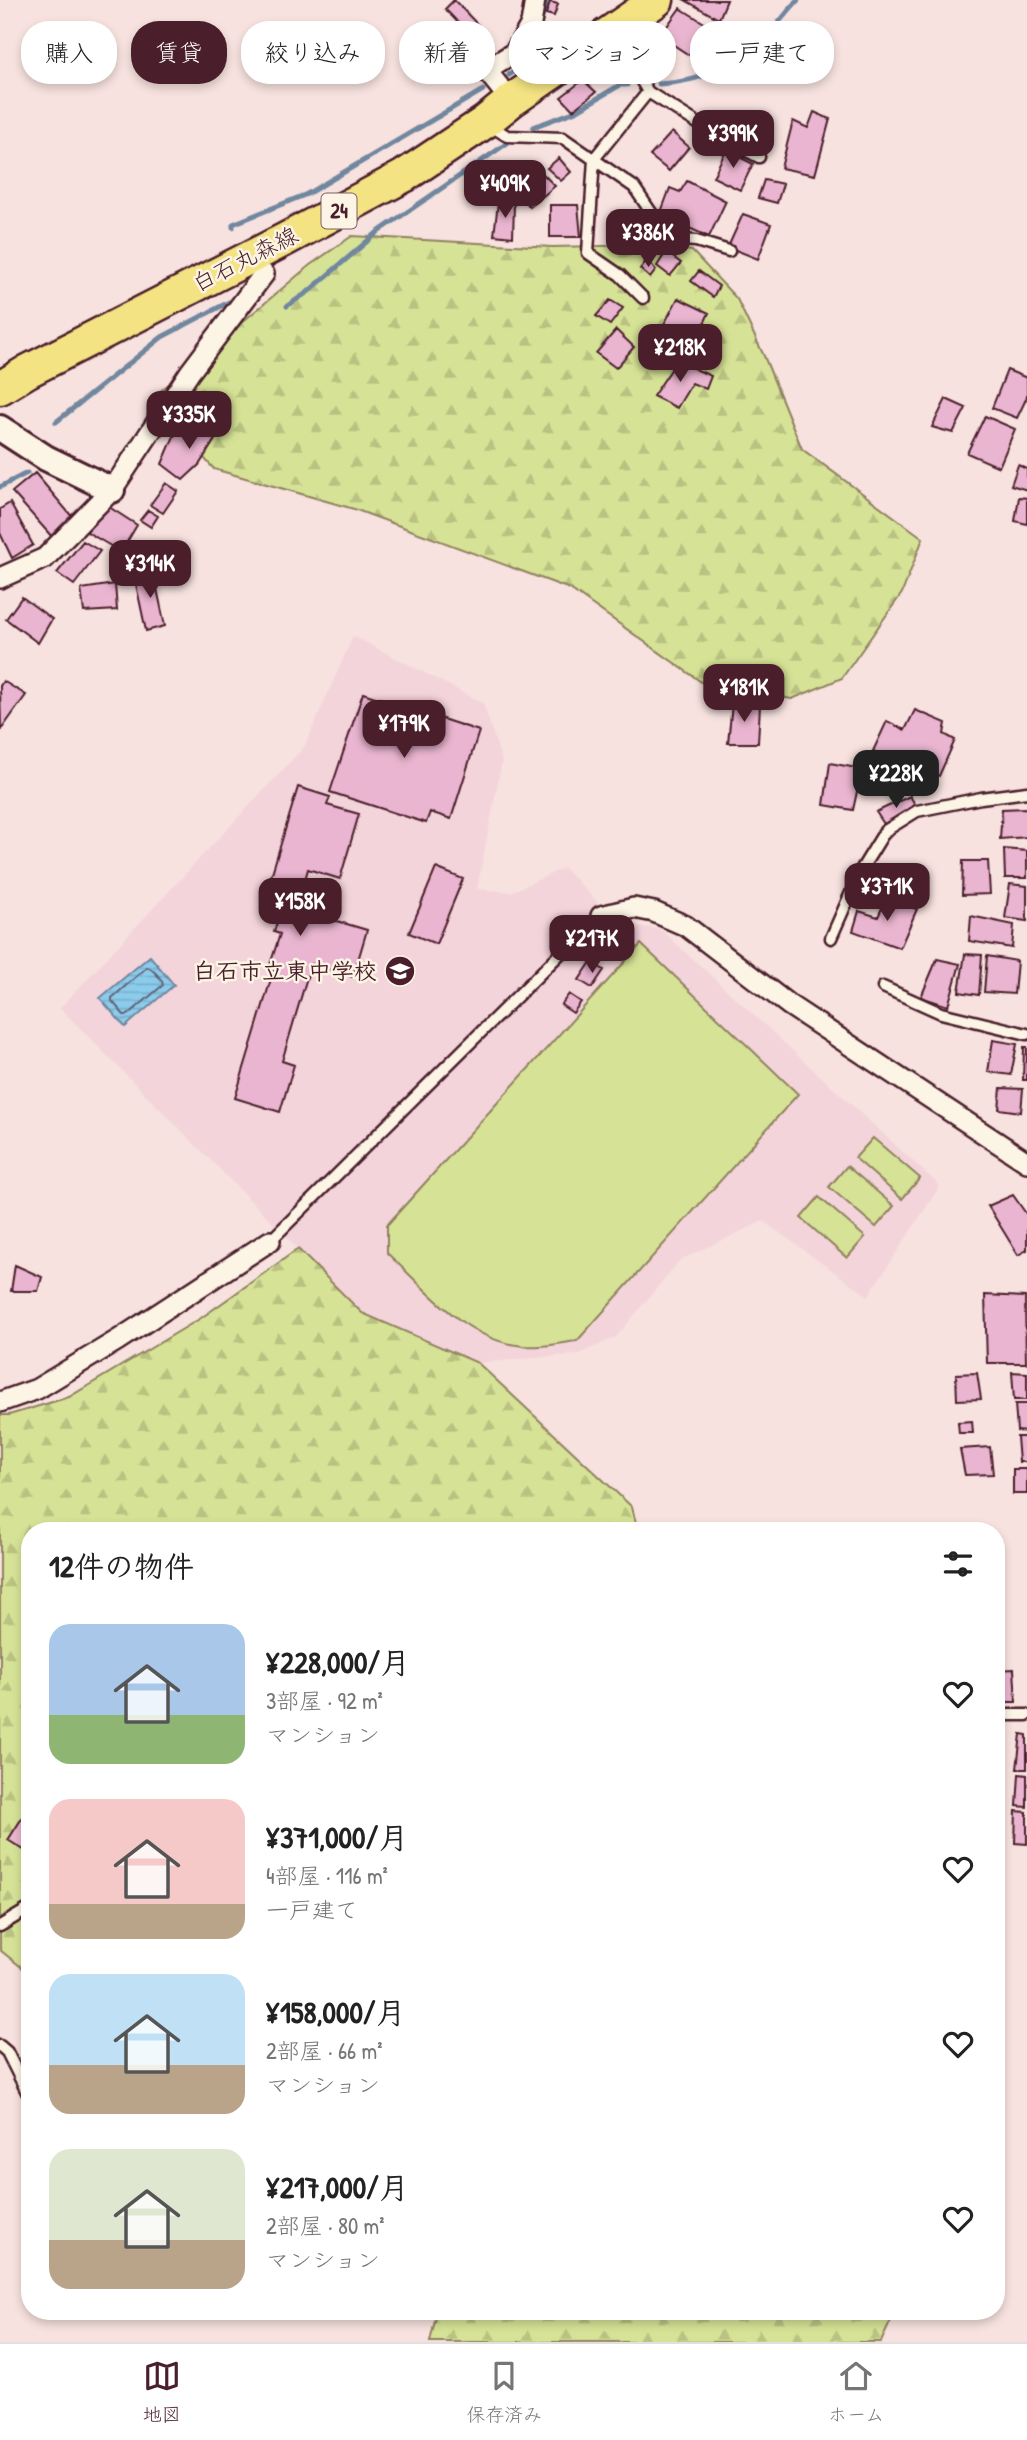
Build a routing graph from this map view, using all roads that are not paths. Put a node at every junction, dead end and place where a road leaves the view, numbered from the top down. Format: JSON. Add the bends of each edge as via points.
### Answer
{"nodes":[{"id":1,"x":536,"y":0,"type":"edge"},
{"id":2,"x":657,"y":0,"type":"edge"},
{"id":3,"x":627,"y":21,"type":"edge"},
{"id":4,"x":537,"y":84,"type":"edge"},
{"id":5,"x":643,"y":84,"type":"edge"},
{"id":6,"x":648,"y":92,"type":"junction"},
{"id":7,"x":511,"y":102,"type":"junction"},
{"id":8,"x":485,"y":122,"type":"junction"},
{"id":9,"x":759,"y":157,"type":"dead end"},
{"id":10,"x":594,"y":159,"type":"junction"},
{"id":11,"x":729,"y":251,"type":"dead end"},
{"id":12,"x":264,"y":274,"type":"dead end"},
{"id":13,"x":643,"y":298,"type":"dead end"},
{"id":14,"x":0,"y":388,"type":"edge"},
{"id":15,"x":0,"y":428,"type":"edge"},
{"id":16,"x":112,"y":490,"type":"junction"},
{"id":17,"x":0,"y":578,"type":"edge"},
{"id":18,"x":1027,"y":792,"type":"edge"},
{"id":19,"x":601,"y":916,"type":"joint"},
{"id":20,"x":831,"y":938,"type":"dead end"},
{"id":21,"x":883,"y":987,"type":"dead end"},
{"id":22,"x":1027,"y":1034,"type":"edge"},
{"id":23,"x":1027,"y":1162,"type":"edge"},
{"id":24,"x":270,"y":1241,"type":"joint"},
{"id":25,"x":0,"y":1402,"type":"edge"},
{"id":26,"x":1005,"y":1715,"type":"edge"},
{"id":27,"x":1027,"y":1715,"type":"edge"},
{"id":28,"x":21,"y":1913,"type":"edge"},
{"id":29,"x":0,"y":1926,"type":"edge"},
{"id":30,"x":0,"y":2046,"type":"edge"},
{"id":31,"x":21,"y":2080,"type":"edge"}],
"edges":[{"from":1,"to":7,"type":"street","via":[[531,24],[515,52],[486,70]]},
{"from":2,"to":3,"type":"main road","name":"白石丸森線","number":"24"},
{"from":4,"to":7,"type":"main road","name":"白石丸森線","number":"24"},
{"from":5,"to":6,"type":"lane"},
{"from":6,"to":9,"type":"lane"},
{"from":6,"to":10,"type":"lane"},
{"from":7,"to":8,"type":"main road","name":"白石丸森線","number":"24"},
{"from":8,"to":10,"type":"lane","via":[[507,136],[563,138]]},
{"from":8,"to":14,"type":"main road","name":"白石丸森線","number":"24","via":[[404,176]]},
{"from":10,"to":11,"type":"lane","via":[[634,187],[669,239]]},
{"from":10,"to":13,"type":"lane","via":[[588,253]]},
{"from":12,"to":16,"type":"street","via":[[190,372]]},
{"from":15,"to":16,"type":"street","via":[[46,458]]},
{"from":16,"to":17,"type":"street","via":[[45,558]]},
{"from":18,"to":20,"type":"lane","via":[[917,811],[885,831],[861,870]]},
{"from":19,"to":23,"type":"street","via":[[634,908],[686,926],[789,1005]]},
{"from":19,"to":24,"type":"lane"},
{"from":21,"to":22,"type":"lane","via":[[941,1013]]},
{"from":24,"to":25,"type":"street","via":[[37,1389]]},
{"from":26,"to":27,"type":"lane"},
{"from":28,"to":29,"type":"lane"},
{"from":30,"to":31,"type":"lane"}]}
